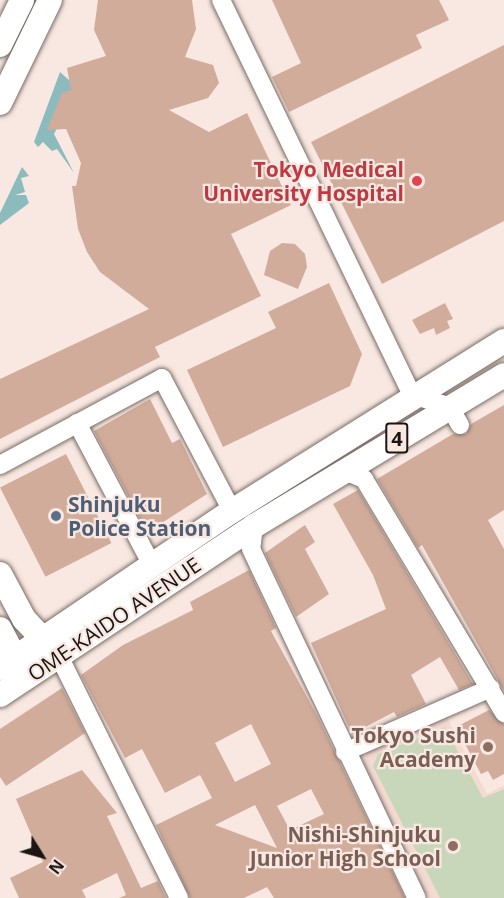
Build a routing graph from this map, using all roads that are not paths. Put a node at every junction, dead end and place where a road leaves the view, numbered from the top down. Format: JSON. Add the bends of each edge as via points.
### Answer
{"nodes":[{"id":1,"x":22,"y":0,"type":"edge"},
{"id":2,"x":50,"y":0,"type":"edge"},
{"id":3,"x":221,"y":0,"type":"edge"},
{"id":4,"x":0,"y":44,"type":"edge"},
{"id":5,"x":24,"y":54,"type":"junction"},
{"id":6,"x":6,"y":74,"type":"edge"},
{"id":7,"x":0,"y":103,"type":"edge"},
{"id":8,"x":504,"y":342,"type":"edge"},
{"id":9,"x":504,"y":375,"type":"edge"},
{"id":10,"x":412,"y":395,"type":"junction"},
{"id":11,"x":454,"y":416,"type":"junction"},
{"id":12,"x":77,"y":423,"type":"junction"},
{"id":13,"x":0,"y":465,"type":"edge"},
{"id":14,"x":345,"y":471,"type":"junction"},
{"id":15,"x":232,"y":511,"type":"junction"},
{"id":16,"x":254,"y":526,"type":"junction"},
{"id":17,"x":152,"y":565,"type":"junction"},
{"id":18,"x":0,"y":574,"type":"edge"},
{"id":19,"x":0,"y":629,"type":"edge"},
{"id":20,"x":57,"y":656,"type":"junction"},
{"id":21,"x":14,"y":668,"type":"edge"},
{"id":22,"x":491,"y":688,"type":"junction"},
{"id":23,"x":0,"y":695,"type":"edge"},
{"id":24,"x":504,"y":713,"type":"edge"},
{"id":25,"x":345,"y":752,"type":"junction"},
{"id":26,"x":179,"y":898,"type":"edge"},
{"id":27,"x":417,"y":898,"type":"edge"}],
"edges":[{"from":1,"to":4,"type":"main road"},
{"from":2,"to":5,"type":"main road"},
{"from":3,"to":10,"type":"street"},
{"from":4,"to":5,"type":"main road"},
{"from":5,"to":6,"type":"main road"},
{"from":6,"to":7,"type":"main road"},
{"from":8,"to":10,"type":"main road","name":"OME-KAIDO AVENUE","number":"4"},
{"from":9,"to":11,"type":"main road","name":"OME-KAIDO AVENUE","number":"4"},
{"from":10,"to":11,"type":"street"},
{"from":10,"to":15,"type":"main road","name":"OME-KAIDO AVENUE","number":"4"},
{"from":11,"to":14,"type":"main road","name":"OME-KAIDO AVENUE","number":"4"},
{"from":12,"to":13,"type":"street"},
{"from":12,"to":15,"type":"street","via":[[162,378]]},
{"from":12,"to":17,"type":"street"},
{"from":14,"to":16,"type":"main road","name":"OME-KAIDO AVENUE","number":"4"},
{"from":14,"to":22,"type":"street","via":[[364,479]]},
{"from":15,"to":17,"type":"main road","name":"OME-KAIDO AVENUE","number":"4"},
{"from":16,"to":20,"type":"main road","name":"OME-KAIDO AVENUE","number":"4"},
{"from":16,"to":25,"type":"street","via":[[251,549]]},
{"from":17,"to":20,"type":"main road","name":"OME-KAIDO AVENUE","number":"4"},
{"from":18,"to":20,"type":"main road","via":[[24,619]]},
{"from":19,"to":21,"type":"main road"},
{"from":20,"to":21,"type":"main road","name":"OME-KAIDO AVENUE","number":"4"},
{"from":20,"to":23,"type":"street","via":[[52,668]]},
{"from":20,"to":26,"type":"street"},
{"from":21,"to":23,"type":"main road","name":"OME-KAIDO AVENUE","number":"4"},
{"from":22,"to":24,"type":"street"},
{"from":22,"to":25,"type":"street"},
{"from":25,"to":27,"type":"street"}]}
